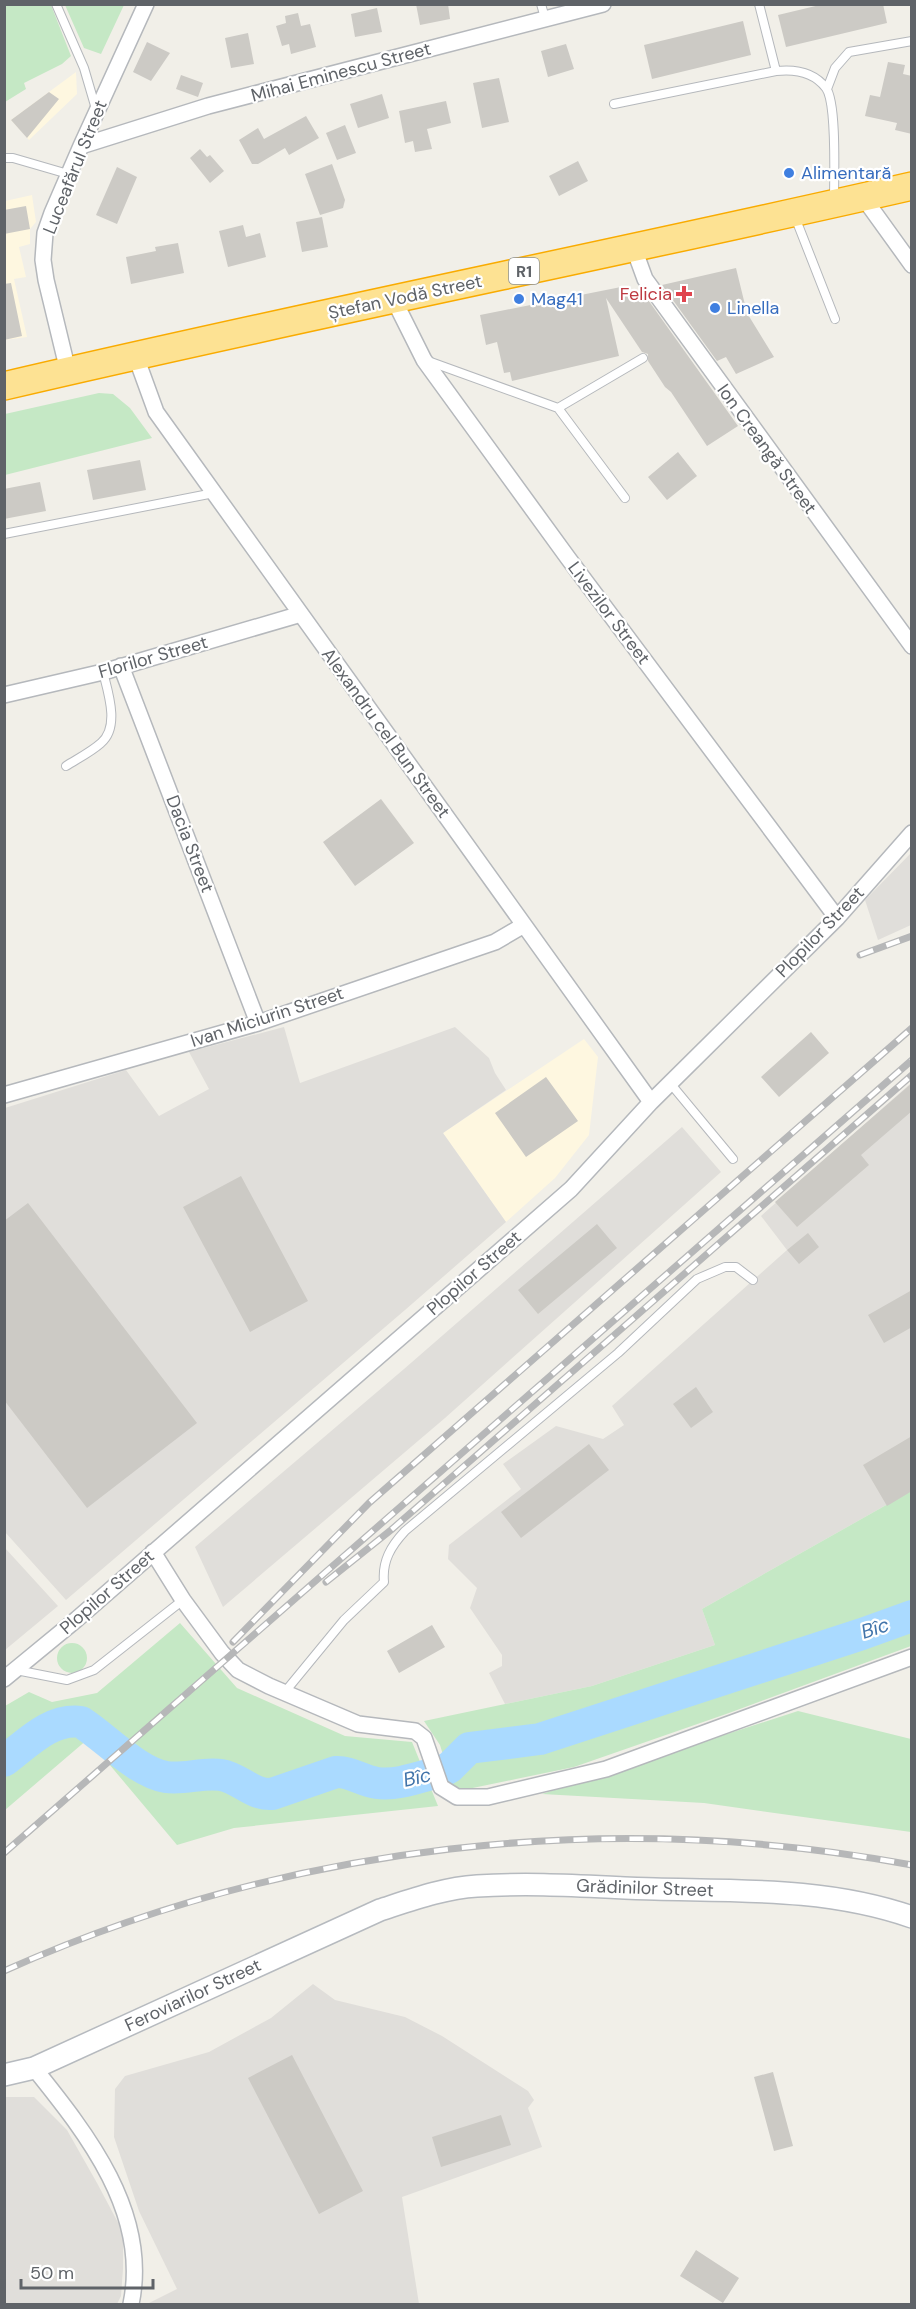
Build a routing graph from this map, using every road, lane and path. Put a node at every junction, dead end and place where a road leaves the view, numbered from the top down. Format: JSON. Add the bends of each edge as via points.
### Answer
{"nodes":[{"id":1,"x":56,"y":4,"type":"edge"},
{"id":2,"x":146,"y":4,"type":"edge"},
{"id":3,"x":603,"y":4,"type":"edge"},
{"id":4,"x":759,"y":4,"type":"edge"},
{"id":5,"x":543,"y":11,"type":"edge"},
{"id":6,"x":912,"y":41,"type":"edge"},
{"id":7,"x":776,"y":71,"type":"junction"},
{"id":8,"x":827,"y":89,"type":"junction"},
{"id":9,"x":614,"y":104,"type":"dead end"},
{"id":10,"x":97,"y":110,"type":"junction"},
{"id":11,"x":81,"y":146,"type":"junction"},
{"id":12,"x":4,"y":158,"type":"edge"},
{"id":13,"x":69,"y":174,"type":"junction"},
{"id":14,"x":912,"y":186,"type":"edge"},
{"id":15,"x":863,"y":197,"type":"junction"},
{"id":16,"x":834,"y":203,"type":"junction"},
{"id":17,"x":793,"y":212,"type":"junction"},
{"id":18,"x":633,"y":246,"type":"junction"},
{"id":19,"x":912,"y":265,"type":"edge"},
{"id":20,"x":394,"y":300,"type":"junction"},
{"id":21,"x":835,"y":319,"type":"dead end"},
{"id":22,"x":136,"y":357,"type":"junction"},
{"id":23,"x":643,"y":358,"type":"dead end"},
{"id":24,"x":424,"y":360,"type":"junction"},
{"id":25,"x":68,"y":371,"type":"junction"},
{"id":26,"x":4,"y":386,"type":"edge"},
{"id":27,"x":558,"y":408,"type":"junction"},
{"id":28,"x":214,"y":493,"type":"junction"},
{"id":29,"x":625,"y":498,"type":"dead end"},
{"id":30,"x":4,"y":534,"type":"edge"},
{"id":31,"x":301,"y":614,"type":"junction"},
{"id":32,"x":912,"y":646,"type":"edge"},
{"id":33,"x":122,"y":666,"type":"junction"},
{"id":34,"x":103,"y":672,"type":"junction"},
{"id":35,"x":4,"y":695,"type":"edge"},
{"id":36,"x":66,"y":766,"type":"dead end"},
{"id":37,"x":912,"y":833,"type":"edge"},
{"id":38,"x":837,"y":918,"type":"junction"},
{"id":39,"x":524,"y":925,"type":"junction"},
{"id":40,"x":258,"y":1023,"type":"junction"},
{"id":41,"x":670,"y":1083,"type":"junction"},
{"id":42,"x":4,"y":1095,"type":"edge"},
{"id":43,"x":651,"y":1102,"type":"junction"},
{"id":44,"x":734,"y":1159,"type":"dead end"},
{"id":45,"x":753,"y":1280,"type":"dead end"},
{"id":46,"x":153,"y":1552,"type":"junction"},
{"id":47,"x":183,"y":1600,"type":"junction"},
{"id":48,"x":912,"y":1657,"type":"edge"},
{"id":49,"x":10,"y":1674,"type":"edge"},
{"id":50,"x":284,"y":1693,"type":"junction"},
{"id":51,"x":380,"y":1910,"type":"joint"},
{"id":52,"x":912,"y":1917,"type":"edge"},
{"id":53,"x":34,"y":2068,"type":"junction"},
{"id":54,"x":4,"y":2075,"type":"edge"},
{"id":55,"x":131,"y":2304,"type":"edge"}],
"edges":[{"from":1,"to":10,"type":"lane","via":[[84,68]]},
{"from":2,"to":10,"type":"street","name":"Luceafărul Street"},
{"from":3,"to":5,"type":"street","name":"Mihai Eminescu Street"},
{"from":4,"to":7,"type":"lane"},
{"from":5,"to":11,"type":"street","name":"Mihai Eminescu Street"},
{"from":6,"to":8,"type":"lane","via":[[849,52]]},
{"from":7,"to":8,"type":"lane","via":[[791,69],[812,76]]},
{"from":7,"to":9,"type":"lane"},
{"from":8,"to":16,"type":"lane","via":[[832,111]]},
{"from":10,"to":11,"type":"street","name":"Luceafărul Street"},
{"from":11,"to":13,"type":"street","name":"Luceafărul Street"},
{"from":12,"to":13,"type":"lane"},
{"from":13,"to":25,"type":"street","name":"Luceafărul Street","via":[[45,233],[43,260]]},
{"from":14,"to":15,"type":"highway","name":"Ștefan Vodă Street","number":"R1"},
{"from":15,"to":16,"type":"highway","name":"Ștefan Vodă Street","number":"R1"},
{"from":15,"to":19,"type":"street"},
{"from":16,"to":17,"type":"highway","name":"Ștefan Vodă Street","number":"R1"},
{"from":17,"to":18,"type":"highway","name":"Ștefan Vodă Street","number":"R1"},
{"from":17,"to":21,"type":"lane"},
{"from":18,"to":20,"type":"highway","name":"Ștefan Vodă Street","number":"R1"},
{"from":18,"to":32,"type":"street","name":"Ion Creangă Street","via":[[645,279]]},
{"from":20,"to":22,"type":"highway","name":"Ștefan Vodă Street","number":"R1"},
{"from":20,"to":24,"type":"street","name":"Livezilor Street"},
{"from":22,"to":25,"type":"highway","name":"Ștefan Vodă Street","number":"R1"},
{"from":22,"to":28,"type":"street","name":"Alexandru cel Bun Street","via":[[156,412]]},
{"from":23,"to":27,"type":"lane"},
{"from":24,"to":27,"type":"lane"},
{"from":24,"to":38,"type":"street","name":"Livezilor Street"},
{"from":25,"to":26,"type":"highway","name":"Ștefan Vodă Street","number":"R1"},
{"from":27,"to":29,"type":"lane"},
{"from":28,"to":30,"type":"lane"},
{"from":28,"to":31,"type":"street","name":"Alexandru cel Bun Street"},
{"from":31,"to":33,"type":"street","name":"Florilor Street"},
{"from":31,"to":39,"type":"street","name":"Alexandru cel Bun Street"},
{"from":33,"to":34,"type":"street","name":"Florilor Street"},
{"from":33,"to":40,"type":"street","name":"Dacia Street"},
{"from":34,"to":35,"type":"street","name":"Florilor Street"},
{"from":34,"to":36,"type":"lane","via":[[109,697],[108,733],[103,742]]},
{"from":37,"to":38,"type":"street","name":"Plopilor Street"},
{"from":38,"to":41,"type":"street","name":"Plopilor Street"},
{"from":39,"to":40,"type":"street","name":"Ivan Miciurin Street","via":[[495,942]]},
{"from":39,"to":43,"type":"street","name":"Alexandru cel Bun Street"},
{"from":40,"to":42,"type":"street","name":"Ivan Miciurin Street"},
{"from":41,"to":43,"type":"street","name":"Plopilor Street"},
{"from":41,"to":44,"type":"lane"},
{"from":43,"to":46,"type":"street","name":"Plopilor Street","via":[[571,1189]]},
{"from":45,"to":50,"type":"lane","via":[[736,1267],[725,1267],[697,1279],[618,1353],[405,1531],[386,1557],[384,1582],[344,1620]]},
{"from":46,"to":47,"type":"street"},
{"from":46,"to":49,"type":"street","name":"Plopilor Street"},
{"from":47,"to":49,"type":"lane","via":[[94,1670],[67,1680]]},
{"from":47,"to":50,"type":"street","via":[[227,1660],[247,1676]]},
{"from":48,"to":50,"type":"street","via":[[606,1769],[488,1797],[457,1797],[441,1787],[424,1738],[415,1731],[358,1724]]},
{"from":51,"to":52,"type":"street","name":"Grădinilor Street","via":[[423,1896],[475,1886],[545,1885],[783,1893],[862,1902]]},
{"from":51,"to":53,"type":"street","name":"Feroviarilor Street"},
{"from":53,"to":54,"type":"street","name":"Feroviarilor Street"},
{"from":53,"to":55,"type":"street","via":[[83,2130],[115,2187],[134,2252],[135,2288]]}]}
